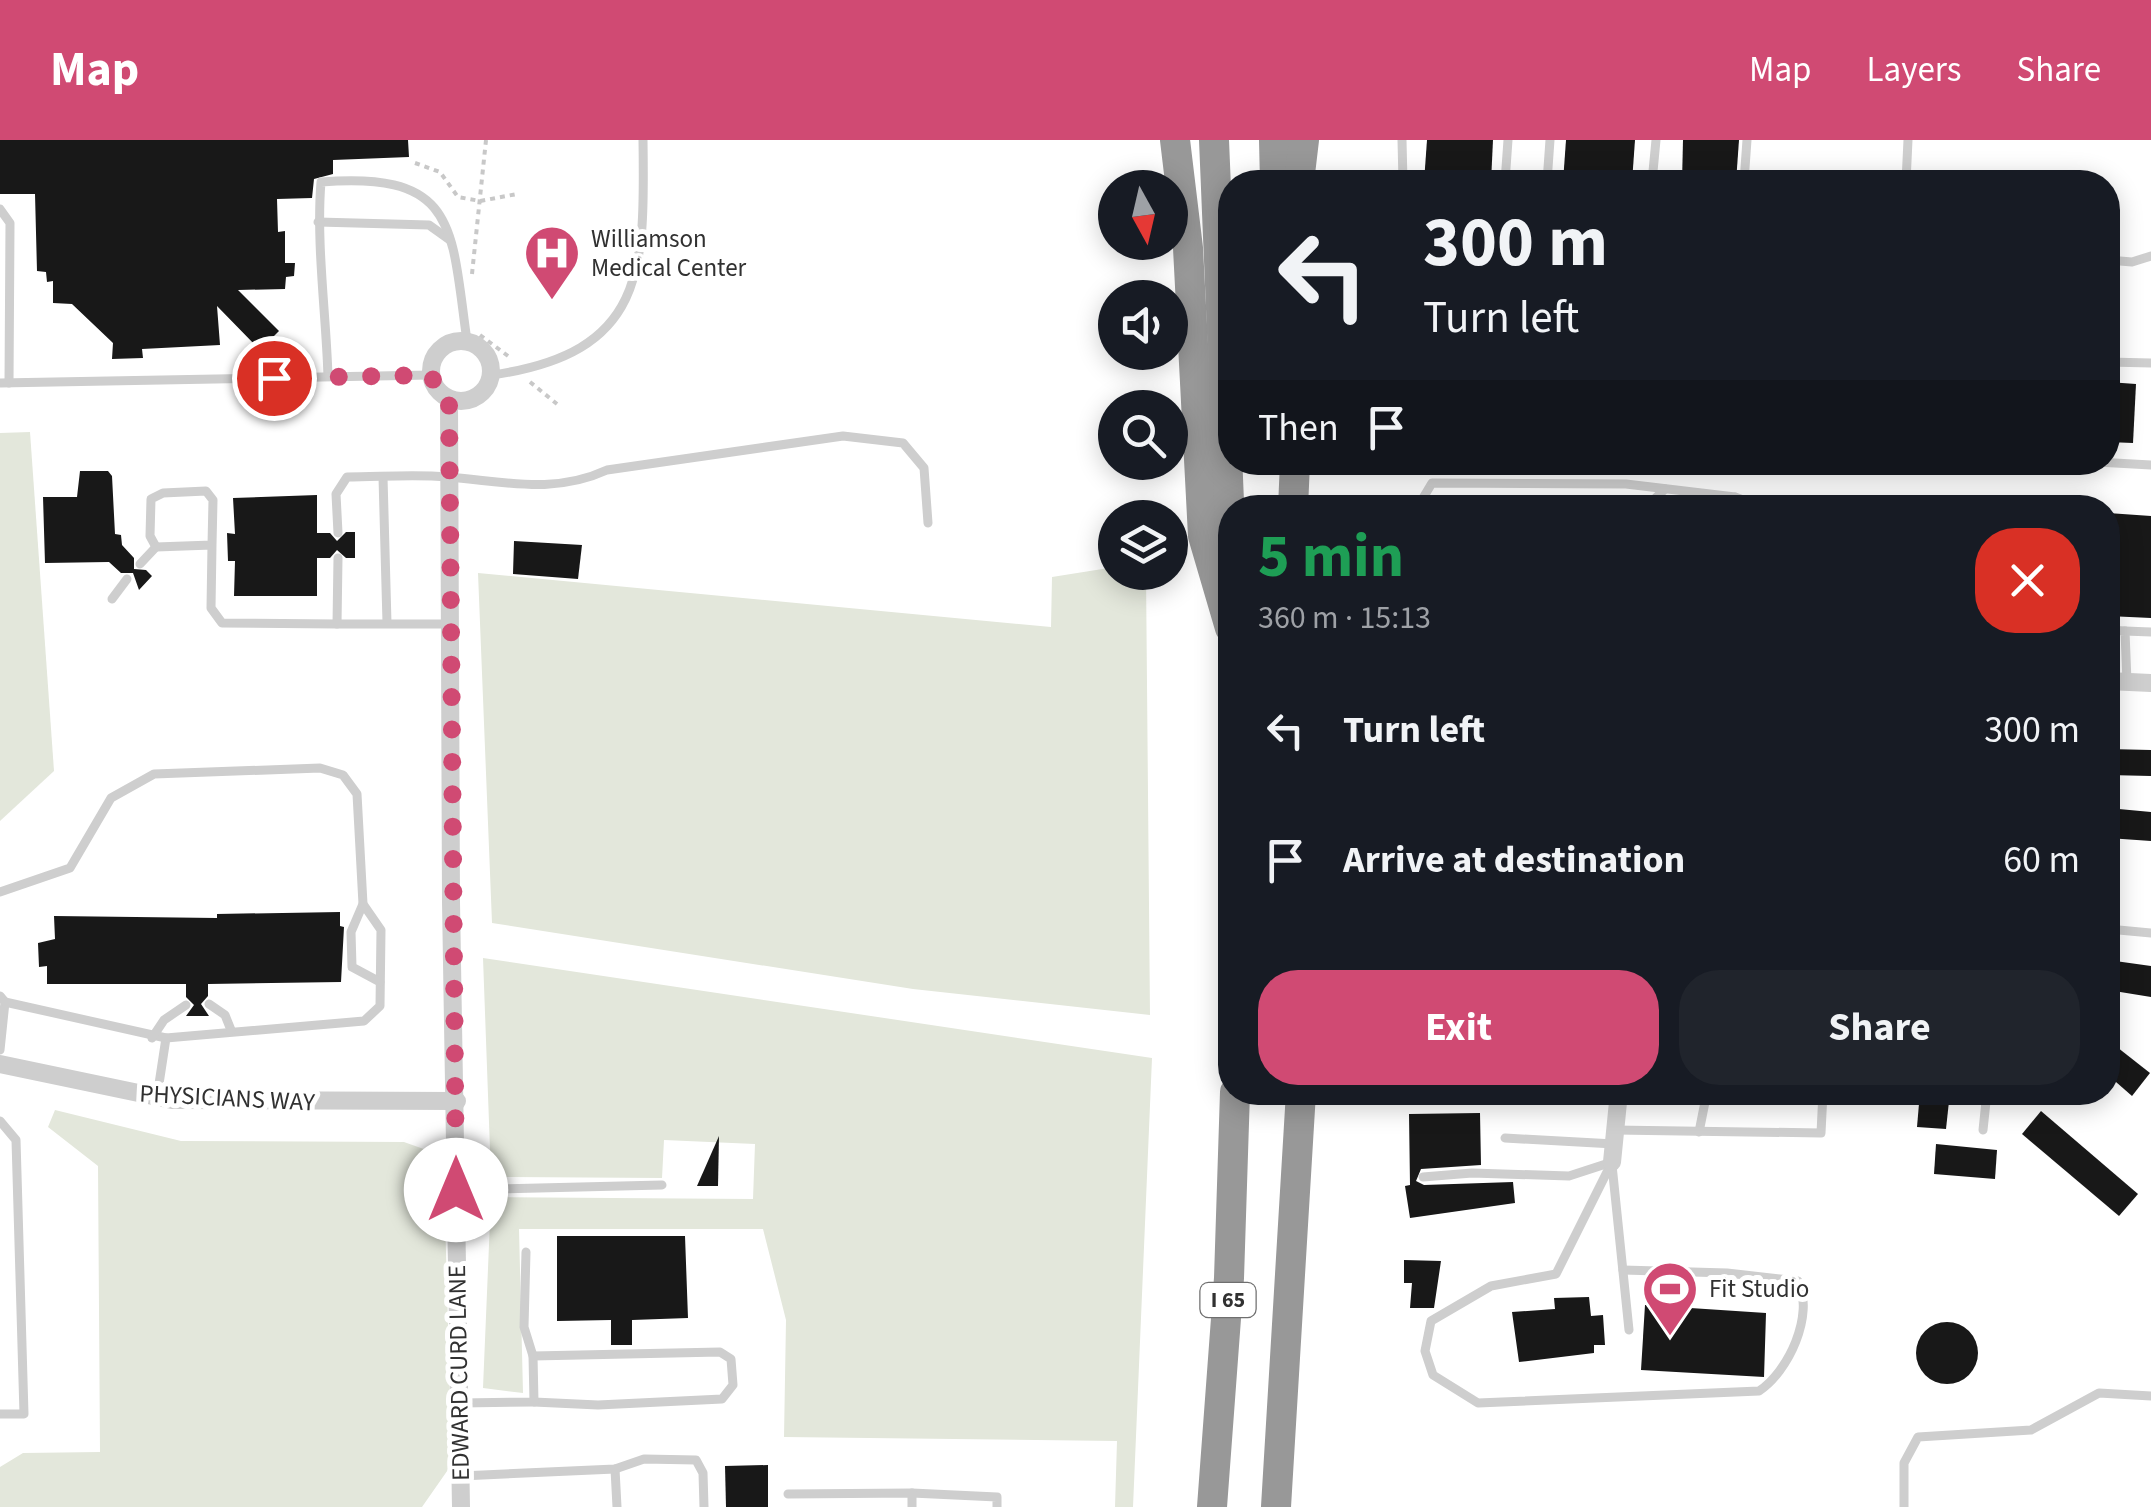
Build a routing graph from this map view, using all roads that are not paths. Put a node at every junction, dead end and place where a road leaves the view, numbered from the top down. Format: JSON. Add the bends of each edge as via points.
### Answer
{"nodes":[{"id":1,"x":643,"y":140,"type":"edge"},
{"id":2,"x":1176,"y":140,"type":"edge"},
{"id":3,"x":1214,"y":140,"type":"edge"},
{"id":4,"x":1274,"y":140,"type":"edge"},
{"id":5,"x":1304,"y":140,"type":"edge"},
{"id":6,"x":1402,"y":140,"type":"edge"},
{"id":7,"x":1508,"y":140,"type":"edge"},
{"id":8,"x":1550,"y":140,"type":"edge"},
{"id":9,"x":1656,"y":140,"type":"edge"},
{"id":10,"x":1747,"y":140,"type":"edge"},
{"id":11,"x":1908,"y":140,"type":"edge"},
{"id":12,"x":1275,"y":170,"type":"edge"},
{"id":13,"x":1300,"y":170,"type":"edge"},
{"id":14,"x":1403,"y":170,"type":"edge"},
{"id":15,"x":1506,"y":170,"type":"edge"},
{"id":16,"x":1548,"y":170,"type":"edge"},
{"id":17,"x":1653,"y":170,"type":"edge"},
{"id":18,"x":1745,"y":170,"type":"edge"},
{"id":19,"x":1907,"y":170,"type":"edge"},
{"id":20,"x":0,"y":209,"type":"edge"},
{"id":21,"x":318,"y":222,"type":"junction"},
{"id":22,"x":1218,"y":236,"type":"edge"},
{"id":23,"x":454,"y":244,"type":"junction"},
{"id":24,"x":2151,"y":256,"type":"edge"},
{"id":25,"x":2120,"y":261,"type":"edge"},
{"id":26,"x":472,"y":337,"type":"junction"},
{"id":27,"x":2120,"y":362,"type":"edge"},
{"id":28,"x":2151,"y":363,"type":"edge"},
{"id":29,"x":431,"y":375,"type":"junction"},
{"id":30,"x":492,"y":375,"type":"junction"},
{"id":31,"x":328,"y":376,"type":"junction"},
{"id":32,"x":4,"y":383,"type":"edge"},
{"id":33,"x":449,"y":399,"type":"junction"},
{"id":34,"x":2120,"y":463,"type":"edge"},
{"id":35,"x":2151,"y":465,"type":"edge"},
{"id":36,"x":383,"y":476,"type":"junction"},
{"id":37,"x":447,"y":477,"type":"junction"},
{"id":38,"x":1666,"y":489,"type":"junction"},
{"id":39,"x":1424,"y":495,"type":"edge"},
{"id":40,"x":1659,"y":495,"type":"edge"},
{"id":41,"x":1718,"y":495,"type":"edge"},
{"id":42,"x":928,"y":524,"type":"dead end"},
{"id":43,"x":338,"y":533,"type":"dead end"},
{"id":44,"x":212,"y":545,"type":"junction"},
{"id":45,"x":156,"y":547,"type":"junction"},
{"id":46,"x":338,"y":558,"type":"dead end"},
{"id":47,"x":140,"y":564,"type":"dead end"},
{"id":48,"x":127,"y":579,"type":"dead end"},
{"id":49,"x":1218,"y":587,"type":"edge"},
{"id":50,"x":112,"y":600,"type":"dead end"},
{"id":51,"x":337,"y":624,"type":"junction"},
{"id":52,"x":387,"y":624,"type":"junction"},
{"id":53,"x":448,"y":624,"type":"junction"},
{"id":54,"x":2120,"y":631,"type":"edge"},
{"id":55,"x":2126,"y":631,"type":"junction"},
{"id":56,"x":2151,"y":632,"type":"edge"},
{"id":57,"x":2120,"y":682,"type":"edge"},
{"id":58,"x":2127,"y":682,"type":"junction"},
{"id":59,"x":2151,"y":683,"type":"edge"},
{"id":60,"x":0,"y":892,"type":"edge"},
{"id":61,"x":363,"y":904,"type":"junction"},
{"id":62,"x":2120,"y":930,"type":"edge"},
{"id":63,"x":2151,"y":932,"type":"edge"},
{"id":64,"x":380,"y":982,"type":"junction"},
{"id":65,"x":3,"y":999,"type":"edge"},
{"id":66,"x":208,"y":1004,"type":"dead end"},
{"id":67,"x":186,"y":1005,"type":"dead end"},
{"id":68,"x":231,"y":1030,"type":"junction"},
{"id":69,"x":152,"y":1038,"type":"junction"},
{"id":70,"x":166,"y":1038,"type":"junction"},
{"id":71,"x":0,"y":1050,"type":"edge"},
{"id":72,"x":0,"y":1064,"type":"edge"},
{"id":73,"x":157,"y":1098,"type":"junction"},
{"id":74,"x":457,"y":1101,"type":"junction"},
{"id":75,"x":1234,"y":1105,"type":"edge"},
{"id":76,"x":1300,"y":1105,"type":"edge"},
{"id":77,"x":1617,"y":1105,"type":"edge"},
{"id":78,"x":1704,"y":1105,"type":"edge"},
{"id":79,"x":1822,"y":1105,"type":"edge"},
{"id":80,"x":1986,"y":1105,"type":"edge"},
{"id":81,"x":0,"y":1121,"type":"edge"},
{"id":82,"x":1983,"y":1130,"type":"dead end"},
{"id":83,"x":1699,"y":1132,"type":"junction"},
{"id":84,"x":1505,"y":1138,"type":"dead end"},
{"id":85,"x":1614,"y":1146,"type":"junction"},
{"id":86,"x":1423,"y":1178,"type":"dead end"},
{"id":87,"x":662,"y":1186,"type":"dead end"},
{"id":88,"x":456,"y":1190,"type":"junction"},
{"id":89,"x":526,"y":1252,"type":"dead end"},
{"id":90,"x":1623,"y":1270,"type":"junction"},
{"id":91,"x":1628,"y":1330,"type":"dead end"},
{"id":92,"x":533,"y":1356,"type":"junction"},
{"id":93,"x":2151,"y":1396,"type":"edge"},
{"id":94,"x":534,"y":1402,"type":"junction"},
{"id":95,"x":461,"y":1403,"type":"junction"},
{"id":96,"x":0,"y":1414,"type":"edge"},
{"id":97,"x":616,"y":1469,"type":"junction"},
{"id":98,"x":461,"y":1476,"type":"junction"},
{"id":99,"x":912,"y":1493,"type":"junction"},
{"id":100,"x":788,"y":1494,"type":"dead end"},
{"id":101,"x":461,"y":1507,"type":"edge"},
{"id":102,"x":617,"y":1507,"type":"edge"},
{"id":103,"x":704,"y":1507,"type":"edge"},
{"id":104,"x":912,"y":1507,"type":"edge"},
{"id":105,"x":997,"y":1507,"type":"edge"},
{"id":106,"x":1212,"y":1507,"type":"edge"},
{"id":107,"x":1276,"y":1507,"type":"edge"},
{"id":108,"x":1904,"y":1507,"type":"edge"}],
"edges":[{"from":1,"to":30,"type":"lane","via":[[638,270],[622,310],[594,341],[552,362]]},
{"from":2,"to":49,"type":"highway","via":[[1203,536]]},
{"from":3,"to":22,"type":"highway"},
{"from":4,"to":12,"type":"highway"},
{"from":5,"to":13,"type":"highway"},
{"from":6,"to":14,"type":"lane"},
{"from":7,"to":15,"type":"lane"},
{"from":8,"to":16,"type":"lane"},
{"from":9,"to":17,"type":"lane"},
{"from":10,"to":18,"type":"lane"},
{"from":11,"to":19,"type":"lane"},
{"from":20,"to":32,"type":"lane","via":[[10,223]]},
{"from":21,"to":23,"type":"lane","via":[[429,226]]},
{"from":21,"to":23,"type":"lane","via":[[322,182],[374,178],[422,193]]},
{"from":21,"to":31,"type":"lane"},
{"from":23,"to":26,"type":"lane"},
{"from":24,"to":25,"type":"lane"},
{"from":26,"to":29,"type":"street","via":[[437,353]]},
{"from":26,"to":30,"type":"street"},
{"from":27,"to":28,"type":"lane"},
{"from":29,"to":31,"type":"lane"},
{"from":29,"to":33,"type":"street"},
{"from":30,"to":33,"type":"street","via":[[472,400]]},
{"from":31,"to":32,"type":"lane"},
{"from":33,"to":37,"type":"street","name":"EDWARD CURD LANE"},
{"from":34,"to":35,"type":"lane"},
{"from":36,"to":37,"type":"lane"},
{"from":36,"to":43,"type":"lane","via":[[347,476],[336,494]]},
{"from":36,"to":52,"type":"lane"},
{"from":37,"to":42,"type":"lane","via":[[538,487],[606,470],[842,436],[903,443],[924,468]]},
{"from":37,"to":53,"type":"street","name":"EDWARD CURD LANE"},
{"from":38,"to":39,"type":"lane","via":[[1432,483]]},
{"from":38,"to":40,"type":"lane"},
{"from":38,"to":41,"type":"lane"},
{"from":44,"to":45,"type":"lane"},
{"from":44,"to":45,"type":"lane","via":[[212,500],[206,492],[163,493],[151,499]]},
{"from":44,"to":51,"type":"lane","via":[[211,608],[222,623]]},
{"from":45,"to":47,"type":"lane"},
{"from":46,"to":51,"type":"lane"},
{"from":48,"to":50,"type":"lane"},
{"from":51,"to":52,"type":"lane"},
{"from":52,"to":53,"type":"lane"},
{"from":53,"to":74,"type":"street","name":"EDWARD CURD LANE"},
{"from":54,"to":55,"type":"lane"},
{"from":55,"to":56,"type":"lane"},
{"from":55,"to":58,"type":"lane"},
{"from":57,"to":58,"type":"street"},
{"from":58,"to":59,"type":"street"},
{"from":60,"to":61,"type":"lane","via":[[70,868],[111,798],[154,774],[320,768],[342,775],[358,794]]},
{"from":61,"to":64,"type":"lane","via":[[382,930]]},
{"from":61,"to":64,"type":"lane","via":[[351,932],[352,967]]},
{"from":62,"to":63,"type":"lane"},
{"from":64,"to":68,"type":"lane","via":[[380,1006],[364,1021]]},
{"from":65,"to":69,"type":"lane"},
{"from":65,"to":71,"type":"lane"},
{"from":66,"to":68,"type":"lane","via":[[226,1015]]},
{"from":67,"to":69,"type":"lane"},
{"from":68,"to":70,"type":"lane"},
{"from":69,"to":70,"type":"lane"},
{"from":70,"to":73,"type":"lane"},
{"from":72,"to":73,"type":"street","name":"PHYSICIANS WAY"},
{"from":73,"to":74,"type":"street","name":"PHYSICIANS WAY"},
{"from":74,"to":88,"type":"street","name":"EDWARD CURD LANE"},
{"from":75,"to":106,"type":"highway","number":"I 65"},
{"from":76,"to":107,"type":"highway","number":"I 65"},
{"from":77,"to":85,"type":"street"},
{"from":78,"to":83,"type":"lane"},
{"from":79,"to":83,"type":"lane","via":[[1821,1133]]},
{"from":80,"to":82,"type":"lane"},
{"from":81,"to":96,"type":"lane","via":[[16,1140],[24,1414]]},
{"from":83,"to":85,"type":"lane"},
{"from":84,"to":85,"type":"lane"},
{"from":85,"to":86,"type":"lane","via":[[1569,1176]]},
{"from":85,"to":90,"type":"lane"},
{"from":85,"to":90,"type":"lane","via":[[1556,1274],[1491,1286],[1430,1321],[1425,1351],[1433,1375],[1478,1403],[1759,1392],[1793,1357],[1804,1292],[1798,1281]]},
{"from":87,"to":88,"type":"lane"},
{"from":88,"to":95,"type":"street","name":"EDWARD CURD LANE"},
{"from":89,"to":92,"type":"lane","via":[[524,1327]]},
{"from":90,"to":91,"type":"lane"},
{"from":92,"to":94,"type":"lane"},
{"from":92,"to":94,"type":"lane","via":[[720,1352],[731,1360],[733,1385],[722,1399]]},
{"from":93,"to":108,"type":"lane","via":[[2099,1393],[2031,1430],[1918,1437],[1904,1463]]},
{"from":94,"to":95,"type":"lane"},
{"from":95,"to":98,"type":"street","name":"EDWARD CURD LANE"},
{"from":97,"to":98,"type":"lane"},
{"from":97,"to":102,"type":"lane"},
{"from":97,"to":103,"type":"lane","via":[[644,1459],[696,1460]]},
{"from":98,"to":101,"type":"street","name":"EDWARD CURD LANE"},
{"from":99,"to":100,"type":"lane"},
{"from":99,"to":104,"type":"lane"},
{"from":99,"to":105,"type":"lane","via":[[997,1497]]}]}
